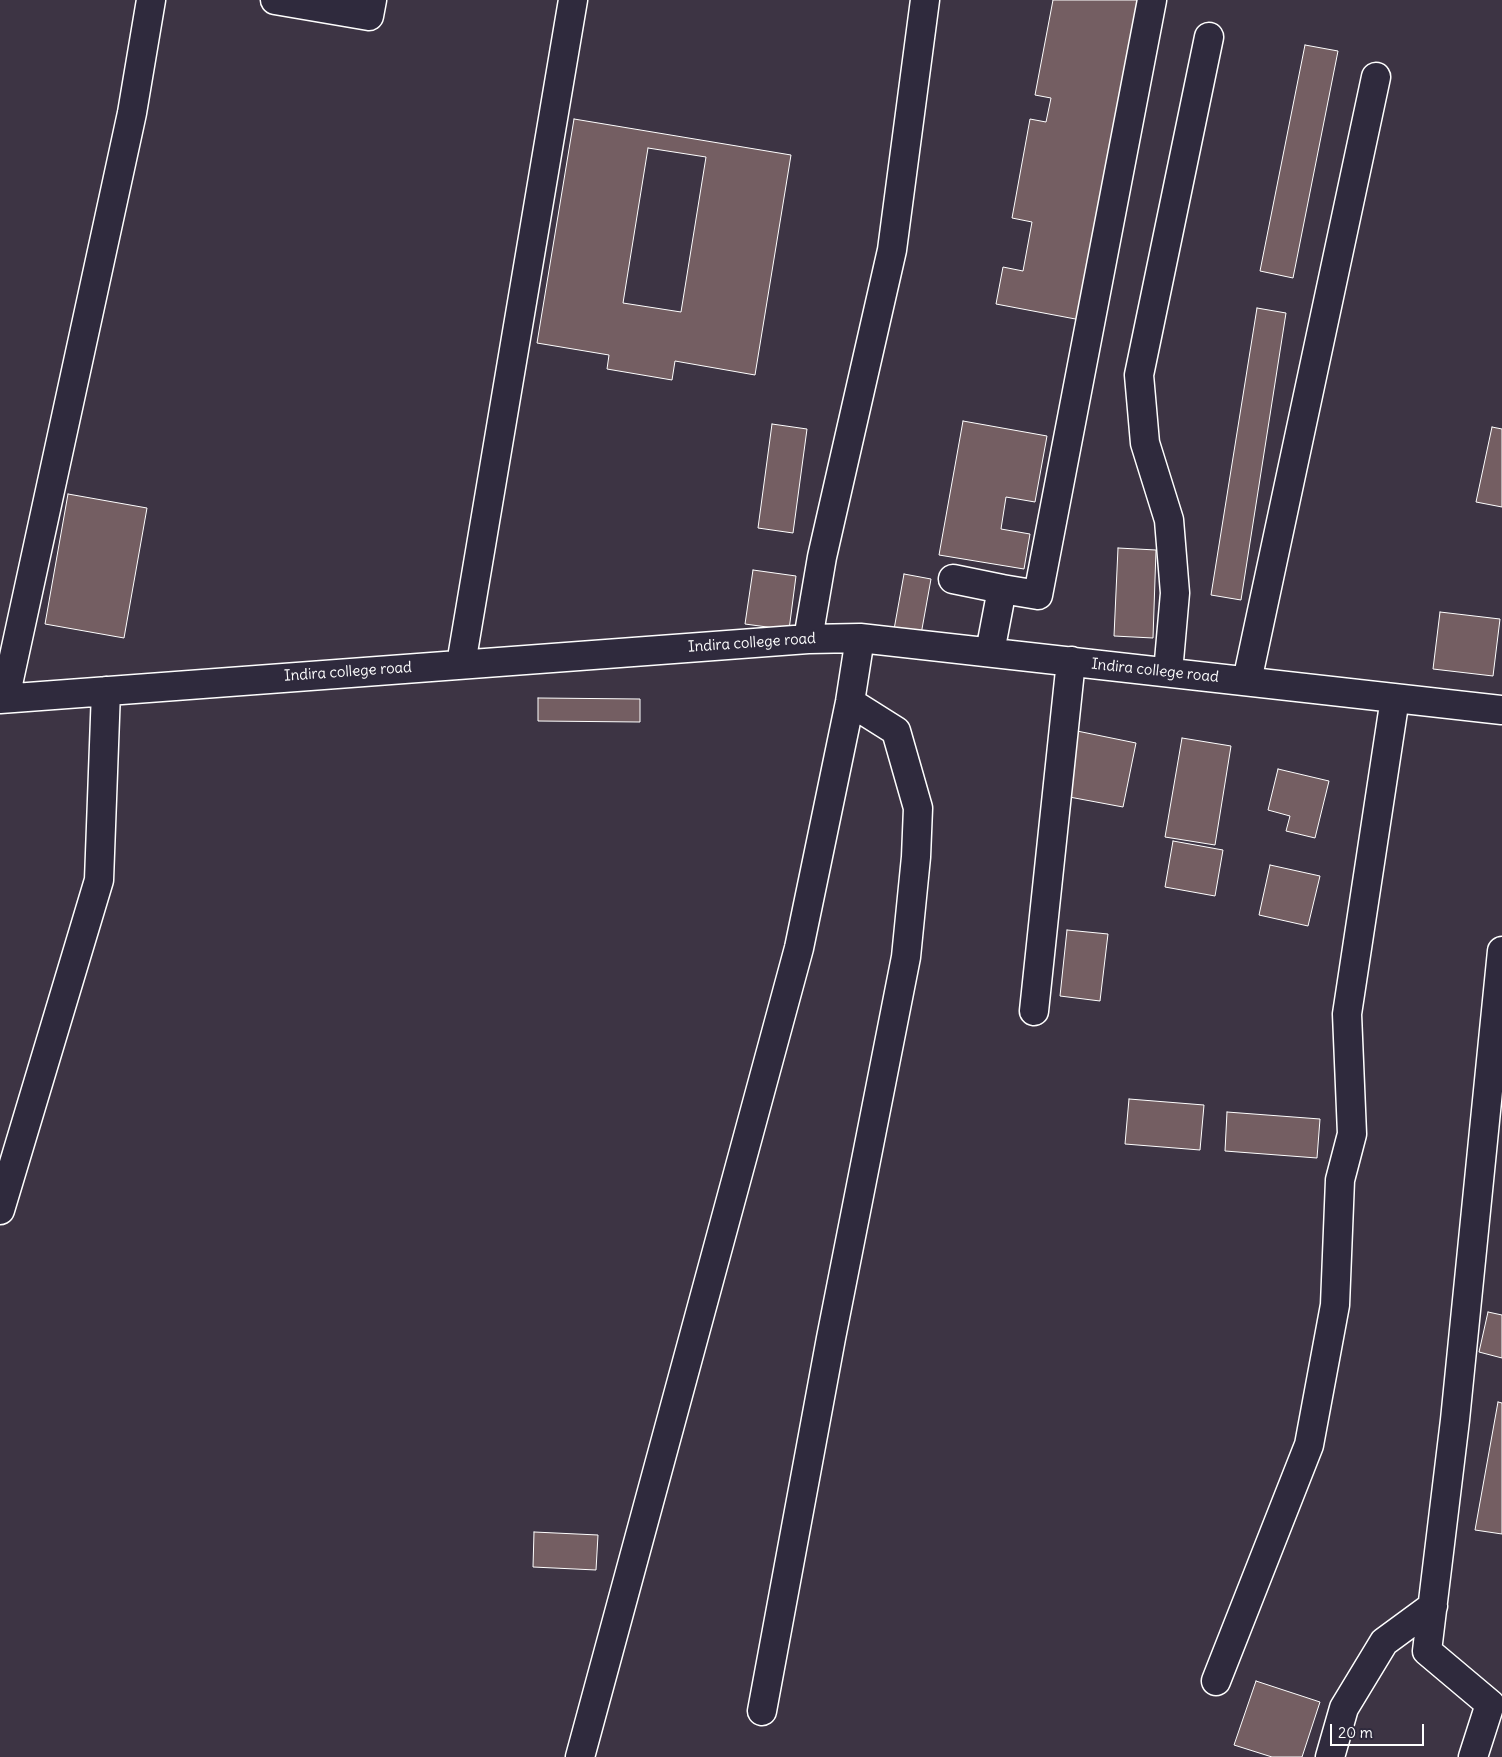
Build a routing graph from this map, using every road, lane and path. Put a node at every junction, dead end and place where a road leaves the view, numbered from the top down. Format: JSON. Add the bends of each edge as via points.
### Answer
{"nodes":[{"id":1,"x":151,"y":0,"type":"edge"},
{"id":2,"x":275,"y":0,"type":"edge"},
{"id":3,"x":372,"y":0,"type":"edge"},
{"id":4,"x":573,"y":0,"type":"edge"},
{"id":5,"x":925,"y":0,"type":"edge"},
{"id":6,"x":1152,"y":0,"type":"edge"},
{"id":7,"x":1209,"y":37,"type":"dead end"},
{"id":8,"x":1376,"y":77,"type":"dead end"},
{"id":9,"x":953,"y":579,"type":"dead end"},
{"id":10,"x":1002,"y":589,"type":"junction"},
{"id":11,"x":860,"y":638,"type":"junction"},
{"id":12,"x":808,"y":639,"type":"junction"},
{"id":13,"x":990,"y":652,"type":"junction"},
{"id":14,"x":1071,"y":661,"type":"junction"},
{"id":15,"x":461,"y":664,"type":"junction"},
{"id":16,"x":1168,"y":672,"type":"junction"},
{"id":17,"x":1247,"y":681,"type":"junction"},
{"id":18,"x":106,"y":691,"type":"junction"},
{"id":19,"x":3,"y":698,"type":"edge"},
{"id":20,"x":1395,"y":698,"type":"junction"},
{"id":21,"x":850,"y":702,"type":"junction"},
{"id":22,"x":1502,"y":710,"type":"edge"},
{"id":23,"x":1502,"y":951,"type":"edge"},
{"id":24,"x":1034,"y":1011,"type":"dead end"},
{"id":25,"x":0,"y":1210,"type":"edge"},
{"id":26,"x":1433,"y":1606,"type":"junction"},
{"id":27,"x":1216,"y":1682,"type":"dead end"},
{"id":28,"x":762,"y":1711,"type":"dead end"},
{"id":29,"x":580,"y":1757,"type":"edge"},
{"id":30,"x":1330,"y":1757,"type":"edge"},
{"id":31,"x":1474,"y":1757,"type":"edge"}],
"edges":[{"from":1,"to":19,"type":"street","via":[[132,113]]},
{"from":2,"to":3,"type":"street","via":[[369,16]]},
{"from":4,"to":15,"type":"street"},
{"from":5,"to":12,"type":"street","via":[[892,250],[822,557]]},
{"from":6,"to":10,"type":"street","via":[[1038,595]]},
{"from":7,"to":16,"type":"street","via":[[1138,375],[1146,443],[1169,520],[1175,593]]},
{"from":8,"to":17,"type":"street"},
{"from":9,"to":10,"type":"street"},
{"from":10,"to":13,"type":"street"},
{"from":11,"to":12,"type":"street","name":"Indira college road"},
{"from":11,"to":13,"type":"street","name":"Indira college road"},
{"from":11,"to":21,"type":"street"},
{"from":12,"to":15,"type":"street","name":"Indira college road"},
{"from":13,"to":14,"type":"street","name":"Indira college road"},
{"from":14,"to":16,"type":"street","name":"Indira college road"},
{"from":14,"to":24,"type":"street"},
{"from":15,"to":18,"type":"street","name":"Indira college road"},
{"from":16,"to":17,"type":"street","name":"Indira college road"},
{"from":17,"to":20,"type":"street","name":"Indira college road"},
{"from":18,"to":19,"type":"street","name":"Indira college road"},
{"from":18,"to":25,"type":"street","via":[[99,880]]},
{"from":20,"to":22,"type":"street","name":"Indira college road"},
{"from":20,"to":27,"type":"street","via":[[1347,1014],[1352,1134],[1340,1180],[1335,1305],[1306,1454]]},
{"from":21,"to":28,"type":"street","via":[[896,731],[918,808],[916,857],[906,957]]},
{"from":21,"to":29,"type":"street","via":[[798,948]]},
{"from":23,"to":26,"type":"street"},
{"from":26,"to":30,"type":"street","via":[[1384,1642],[1344,1708]]},
{"from":26,"to":31,"type":"street","via":[[1427,1651],[1490,1704]]}]}
